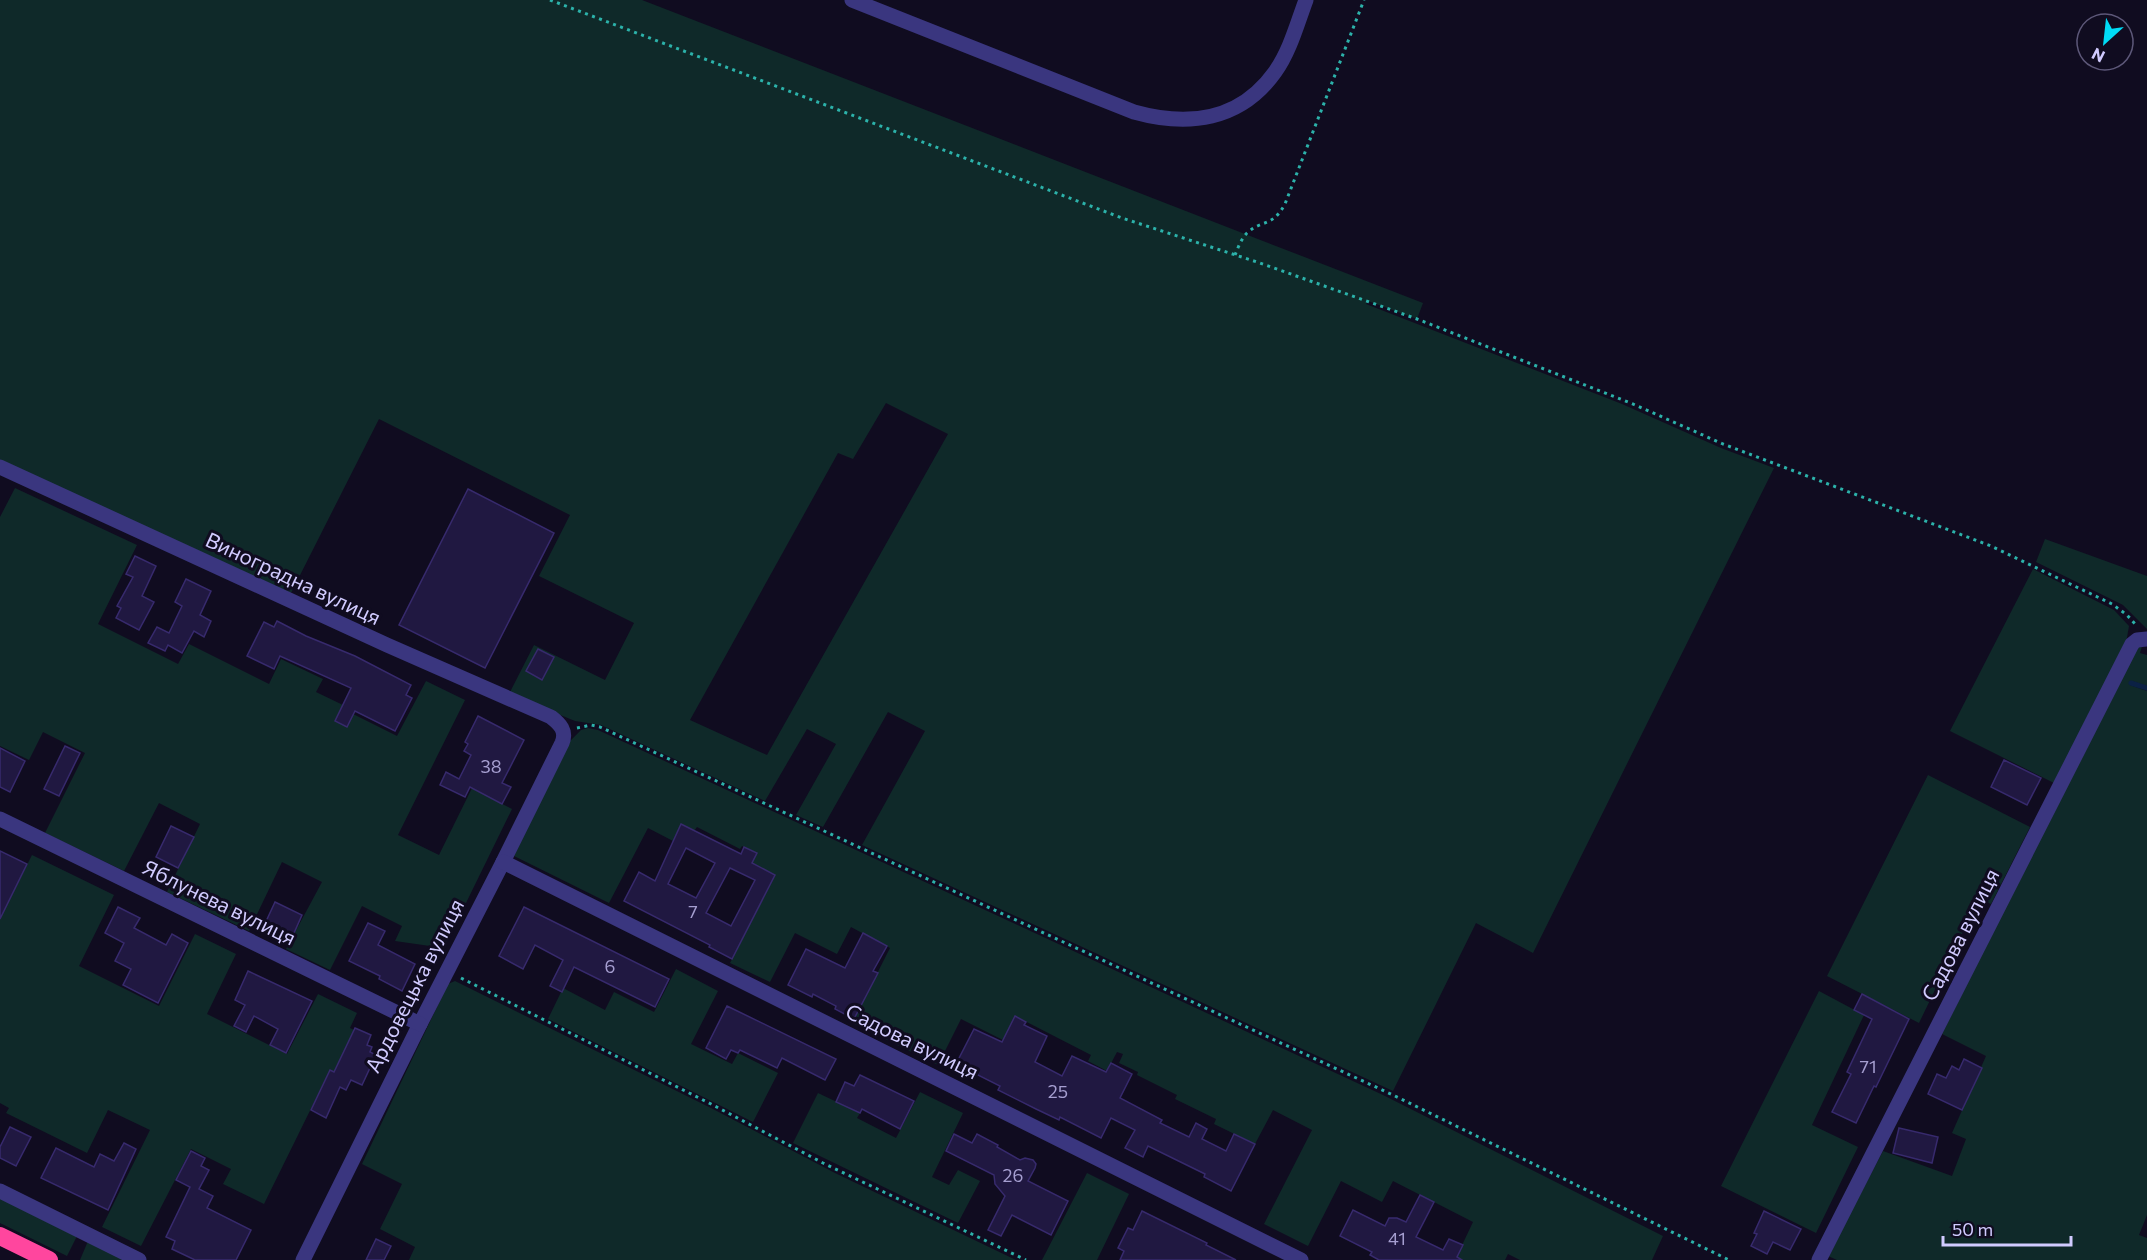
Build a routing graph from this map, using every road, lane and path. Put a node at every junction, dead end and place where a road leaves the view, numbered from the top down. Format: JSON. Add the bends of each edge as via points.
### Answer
{"nodes":[{"id":1,"x":550,"y":0,"type":"edge"},
{"id":2,"x":852,"y":0,"type":"edge"},
{"id":3,"x":1306,"y":0,"type":"edge"},
{"id":4,"x":1364,"y":0,"type":"edge"},
{"id":5,"x":1235,"y":255,"type":"junction"},
{"id":6,"x":0,"y":467,"type":"edge"},
{"id":7,"x":2144,"y":634,"type":"edge"},
{"id":8,"x":564,"y":731,"type":"junction"},
{"id":9,"x":0,"y":819,"type":"edge"},
{"id":10,"x":503,"y":862,"type":"junction"},
{"id":11,"x":447,"y":971,"type":"junction"},
{"id":12,"x":420,"y":1024,"type":"junction"},
{"id":13,"x":0,"y":1191,"type":"edge"},
{"id":14,"x":0,"y":1236,"type":"edge"},
{"id":15,"x":49,"y":1260,"type":"edge"},
{"id":16,"x":139,"y":1260,"type":"edge"},
{"id":17,"x":303,"y":1260,"type":"edge"},
{"id":18,"x":1026,"y":1260,"type":"edge"},
{"id":19,"x":1301,"y":1260,"type":"edge"},
{"id":20,"x":1729,"y":1260,"type":"edge"},
{"id":21,"x":1819,"y":1260,"type":"edge"}],
"edges":[{"from":1,"to":5,"type":"path","via":[[1122,218]]},
{"from":2,"to":3,"type":"street","via":[[1134,112],[1180,120],[1225,112],[1243,105],[1260,90],[1287,51]]},
{"from":4,"to":5,"type":"path","via":[[1285,204],[1273,220],[1248,232]]},
{"from":5,"to":7,"type":"path","via":[[1397,312],[1633,404],[1745,453],[1991,546],[2112,604]]},
{"from":6,"to":8,"type":"street","name":"Виноградна вулиця","via":[[551,717]]},
{"from":7,"to":21,"type":"street","name":"Садова вулиця","via":[[2132,644]]},
{"from":8,"to":10,"type":"street","name":"Ардовецька вулиця","via":[[562,743]]},
{"from":8,"to":20,"type":"path","via":[[591,725],[611,732],[1393,1095]]},
{"from":9,"to":12,"type":"street","name":"Яблунева вулиця"},
{"from":10,"to":11,"type":"street","name":"Ардовецька вулиця"},
{"from":10,"to":19,"type":"street","name":"Садова вулиця"},
{"from":11,"to":12,"type":"street","name":"Ардовецька вулиця"},
{"from":11,"to":18,"type":"path","via":[[823,1163]]},
{"from":12,"to":17,"type":"street","name":"Ардовецька вулиця"},
{"from":13,"to":16,"type":"street"},
{"from":14,"to":15,"type":"highway"}]}
